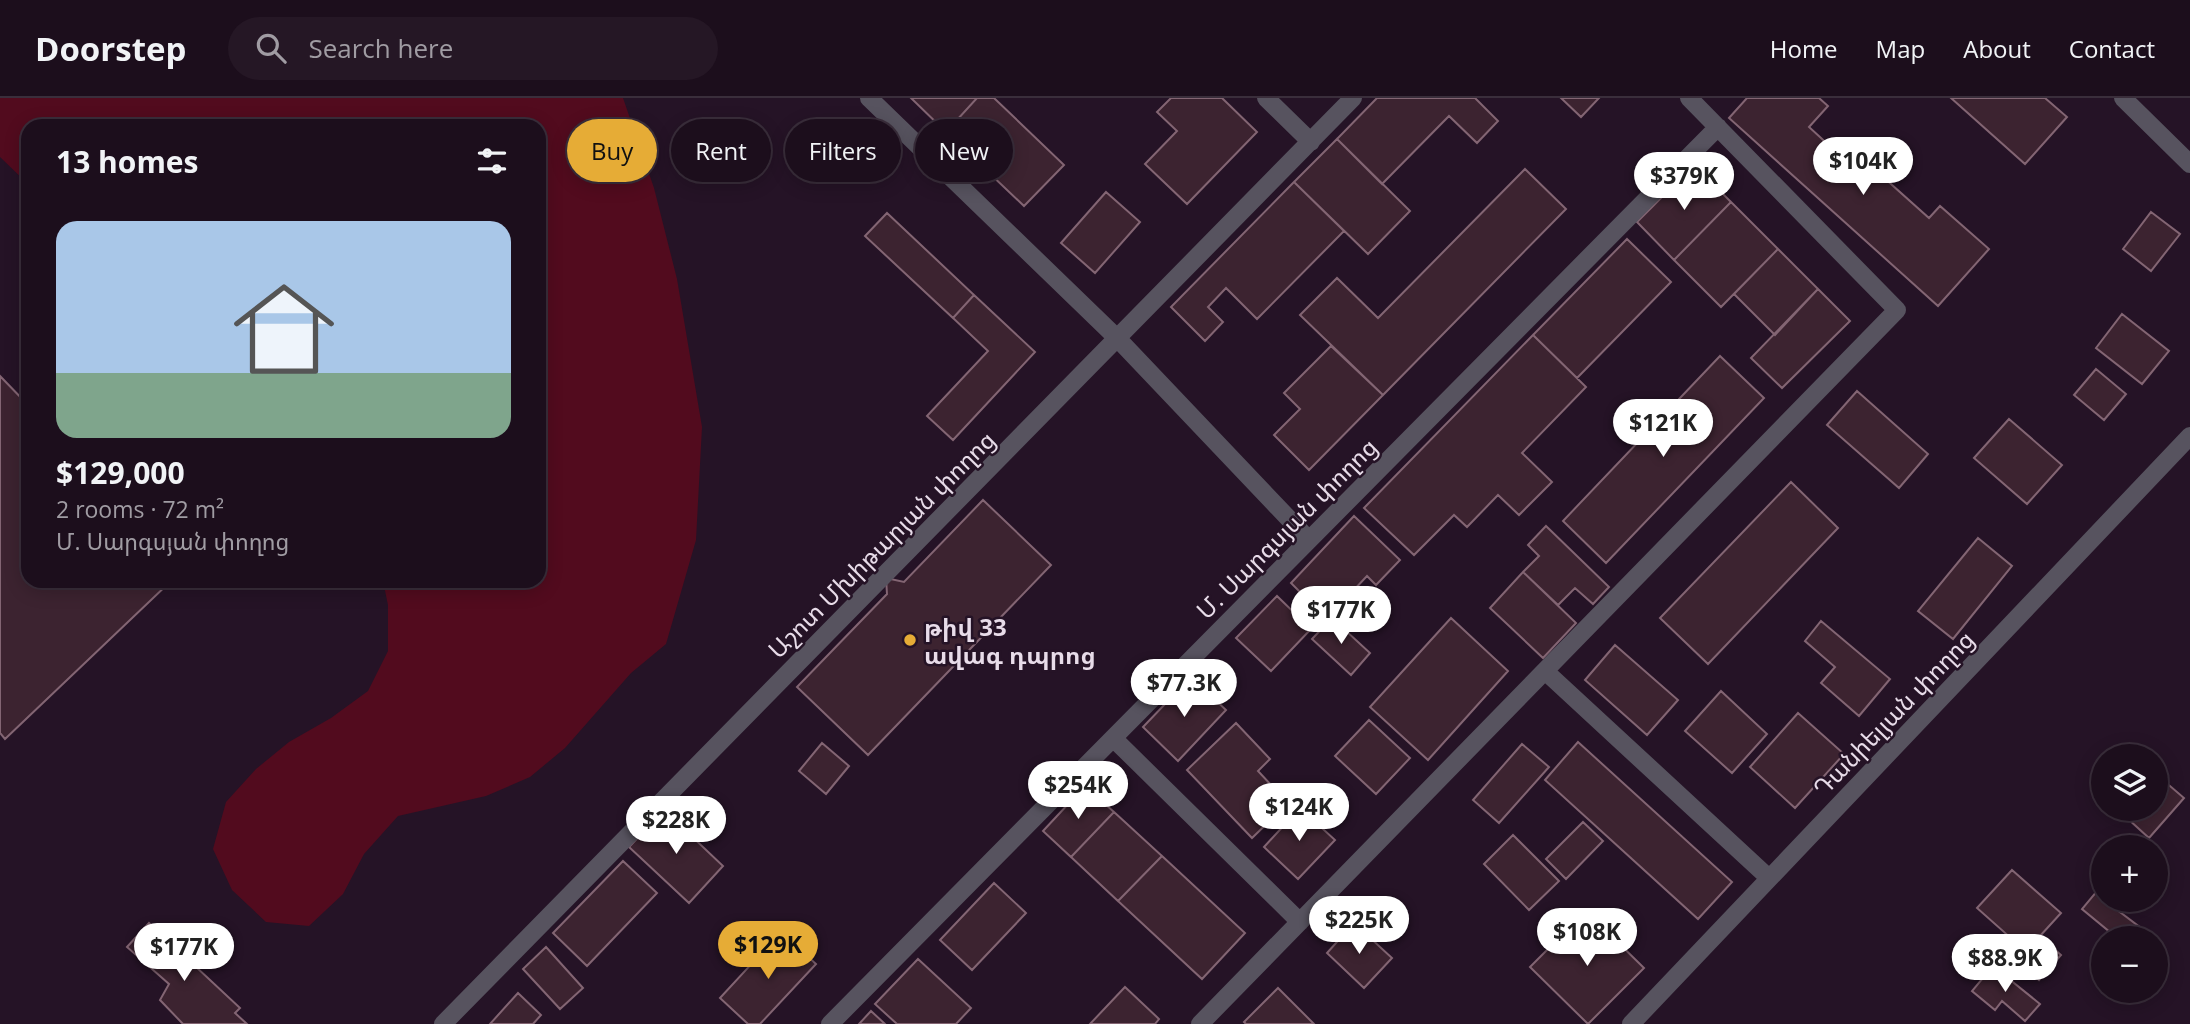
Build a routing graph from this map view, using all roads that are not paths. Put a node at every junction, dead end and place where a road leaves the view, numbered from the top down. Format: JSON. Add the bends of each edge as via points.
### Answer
{"nodes":[{"id":1,"x":869,"y":98,"type":"edge"},
{"id":2,"x":1266,"y":98,"type":"edge"},
{"id":3,"x":1353,"y":98,"type":"edge"},
{"id":4,"x":1689,"y":98,"type":"edge"},
{"id":5,"x":2123,"y":98,"type":"edge"},
{"id":6,"x":1718,"y":127,"type":"junction"},
{"id":7,"x":1311,"y":142,"type":"junction"},
{"id":8,"x":2190,"y":164,"type":"edge"},
{"id":9,"x":1118,"y":339,"type":"junction"},
{"id":10,"x":2190,"y":436,"type":"edge"},
{"id":11,"x":1309,"y":540,"type":"junction"},
{"id":12,"x":1545,"y":671,"type":"junction"},
{"id":13,"x":1113,"y":738,"type":"junction"},
{"id":14,"x":1769,"y":878,"type":"junction"},
{"id":15,"x":1300,"y":922,"type":"junction"},
{"id":16,"x":443,"y":1024,"type":"edge"},
{"id":17,"x":830,"y":1024,"type":"edge"},
{"id":18,"x":1200,"y":1024,"type":"edge"},
{"id":19,"x":1631,"y":1024,"type":"edge"}],
"edges":[{"from":1,"to":9,"type":"street"},
{"from":2,"to":7,"type":"street"},
{"from":3,"to":7,"type":"street","name":"Աշոտ Մխիթարյան փողոց"},
{"from":4,"to":6,"type":"street"},
{"from":5,"to":8,"type":"street"},
{"from":6,"to":11,"type":"street","name":"Մ. Սարգսյան փողոց"},
{"from":6,"to":12,"type":"street","via":[[1897,310]]},
{"from":7,"to":9,"type":"street","name":"Աշոտ Մխիթարյան փողոց"},
{"from":9,"to":11,"type":"street"},
{"from":9,"to":16,"type":"street","name":"Աշոտ Մխիթարյան փողոց"},
{"from":10,"to":14,"type":"street","name":"Դանիելյան փողոց"},
{"from":11,"to":13,"type":"street","name":"Մ. Սարգսյան փողոց"},
{"from":12,"to":14,"type":"street"},
{"from":12,"to":15,"type":"street"},
{"from":13,"to":15,"type":"street"},
{"from":13,"to":17,"type":"street","name":"Մ. Սարգսյան փողոց"},
{"from":14,"to":19,"type":"street","name":"Դանիելյան փողոց"},
{"from":15,"to":18,"type":"street"}]}
